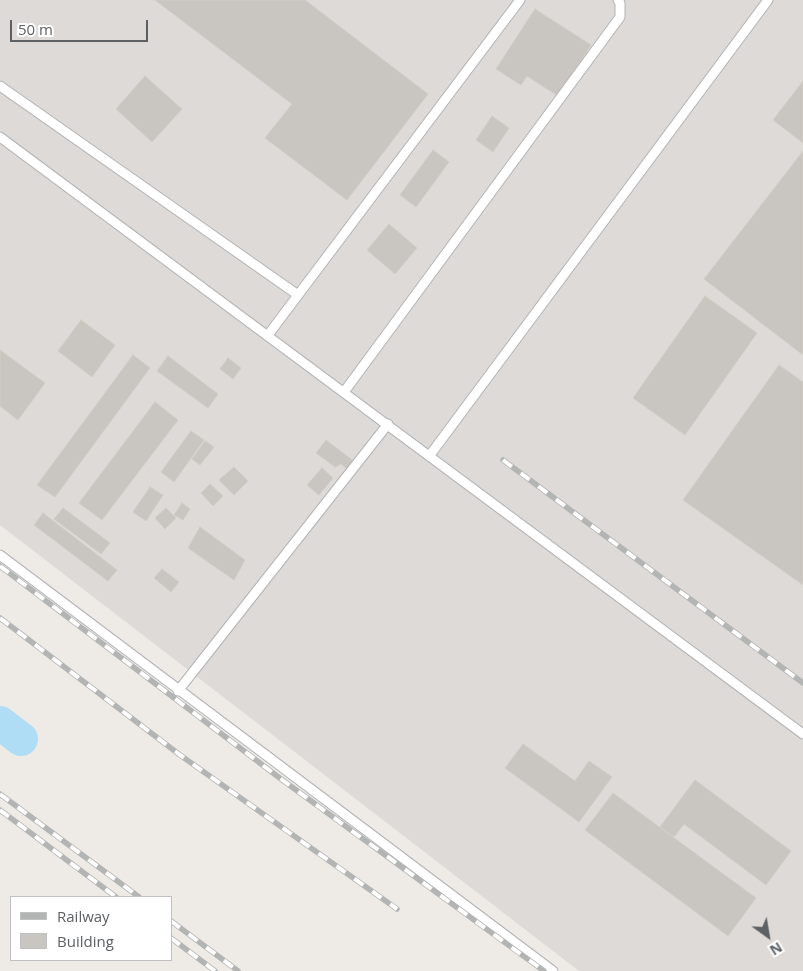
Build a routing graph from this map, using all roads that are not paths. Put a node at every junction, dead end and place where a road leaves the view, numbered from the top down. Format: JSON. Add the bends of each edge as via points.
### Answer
{"nodes":[{"id":1,"x":520,"y":0,"type":"edge"},
{"id":2,"x":618,"y":0,"type":"edge"},
{"id":3,"x":768,"y":0,"type":"edge"},
{"id":4,"x":0,"y":86,"type":"edge"},
{"id":5,"x":0,"y":137,"type":"edge"},
{"id":6,"x":298,"y":295,"type":"junction"},
{"id":7,"x":268,"y":335,"type":"junction"},
{"id":8,"x":344,"y":392,"type":"junction"},
{"id":9,"x":388,"y":424,"type":"junction"},
{"id":10,"x":430,"y":455,"type":"junction"},
{"id":11,"x":0,"y":555,"type":"edge"},
{"id":12,"x":178,"y":691,"type":"junction"},
{"id":13,"x":803,"y":734,"type":"edge"},
{"id":14,"x":553,"y":971,"type":"edge"}],
"edges":[{"from":1,"to":6,"type":"lane"},
{"from":2,"to":8,"type":"lane","via":[[620,18]]},
{"from":3,"to":10,"type":"lane"},
{"from":4,"to":6,"type":"lane"},
{"from":5,"to":7,"type":"lane"},
{"from":6,"to":7,"type":"lane"},
{"from":7,"to":8,"type":"lane"},
{"from":8,"to":9,"type":"lane"},
{"from":9,"to":10,"type":"lane"},
{"from":9,"to":12,"type":"lane"},
{"from":10,"to":13,"type":"lane"},
{"from":11,"to":12,"type":"lane"},
{"from":12,"to":14,"type":"lane"}]}
